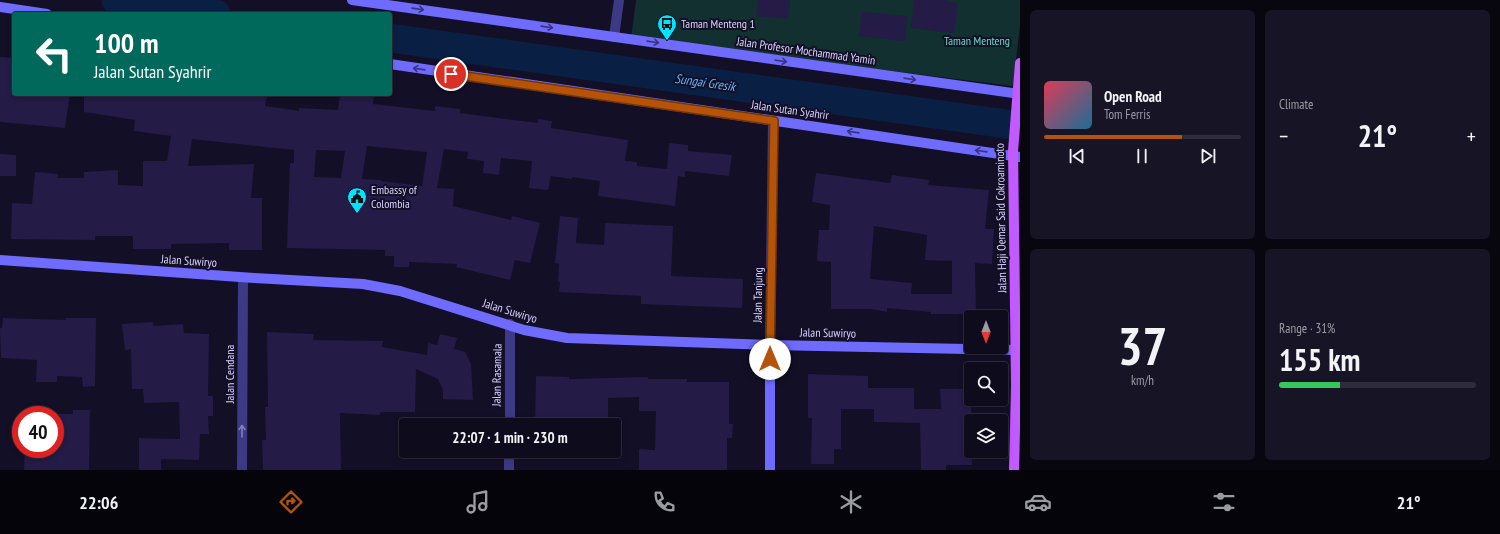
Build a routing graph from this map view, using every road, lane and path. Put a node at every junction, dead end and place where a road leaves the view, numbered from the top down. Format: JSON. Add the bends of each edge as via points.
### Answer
{"nodes":[{"id":1,"x":352,"y":0,"type":"edge"},
{"id":2,"x":620,"y":0,"type":"edge"},
{"id":3,"x":0,"y":7,"type":"edge"},
{"id":4,"x":34,"y":12,"type":"edge"},
{"id":5,"x":614,"y":37,"type":"junction"},
{"id":6,"x":1020,"y":63,"type":"edge"},
{"id":7,"x":392,"y":64,"type":"edge"},
{"id":8,"x":1017,"y":96,"type":"edge"},
{"id":9,"x":774,"y":121,"type":"junction"},
{"id":10,"x":1015,"y":155,"type":"edge"},
{"id":11,"x":0,"y":260,"type":"edge"},
{"id":12,"x":243,"y":278,"type":"junction"},
{"id":13,"x":510,"y":324,"type":"junction"},
{"id":14,"x":770,"y":345,"type":"junction"},
{"id":15,"x":1016,"y":350,"type":"junction"},
{"id":16,"x":510,"y":418,"type":"edge"},
{"id":17,"x":509,"y":458,"type":"edge"},
{"id":18,"x":242,"y":470,"type":"edge"},
{"id":19,"x":509,"y":470,"type":"edge"},
{"id":20,"x":770,"y":470,"type":"edge"},
{"id":21,"x":1014,"y":470,"type":"edge"}],
"edges":[{"from":1,"to":5,"type":"street","name":"Jalan Profesor Mochammad Yamin","one_way":true},
{"from":2,"to":5,"type":"street"},
{"from":3,"to":4,"type":"street"},
{"from":5,"to":8,"type":"street","name":"Jalan Profesor Mochammad Yamin","one_way":true},
{"from":6,"to":8,"type":"main road","name":"Jalan Haji Oemar Said Cokroaminoto"},
{"from":9,"to":7,"type":"street","name":"Jalan Sutan Syahrir","one_way":true},
{"from":8,"to":10,"type":"main road","name":"Jalan Haji Oemar Said Cokroaminoto"},
{"from":10,"to":9,"type":"street","name":"Jalan Sutan Syahrir","one_way":true},
{"from":9,"to":14,"type":"street","name":"Jalan Tanjung"},
{"from":10,"to":15,"type":"main road","name":"Jalan Haji Oemar Said Cokroaminoto"},
{"from":11,"to":12,"type":"street","name":"Jalan Suwiryo"},
{"from":12,"to":13,"type":"street","name":"Jalan Suwiryo","via":[[363,284],[400,291]]},
{"from":18,"to":12,"type":"street","name":"Jalan Cendana","one_way":true},
{"from":13,"to":14,"type":"street","name":"Jalan Suwiryo","via":[[538,333],[567,338]]},
{"from":13,"to":16,"type":"street","name":"Jalan Rasamala"},
{"from":14,"to":15,"type":"street","name":"Jalan Suwiryo"},
{"from":14,"to":20,"type":"street","name":"Jalan Tanjung"},
{"from":15,"to":21,"type":"main road","name":"Jalan Haji Oemar Said Cokroaminoto"},
{"from":17,"to":19,"type":"street"}]}
